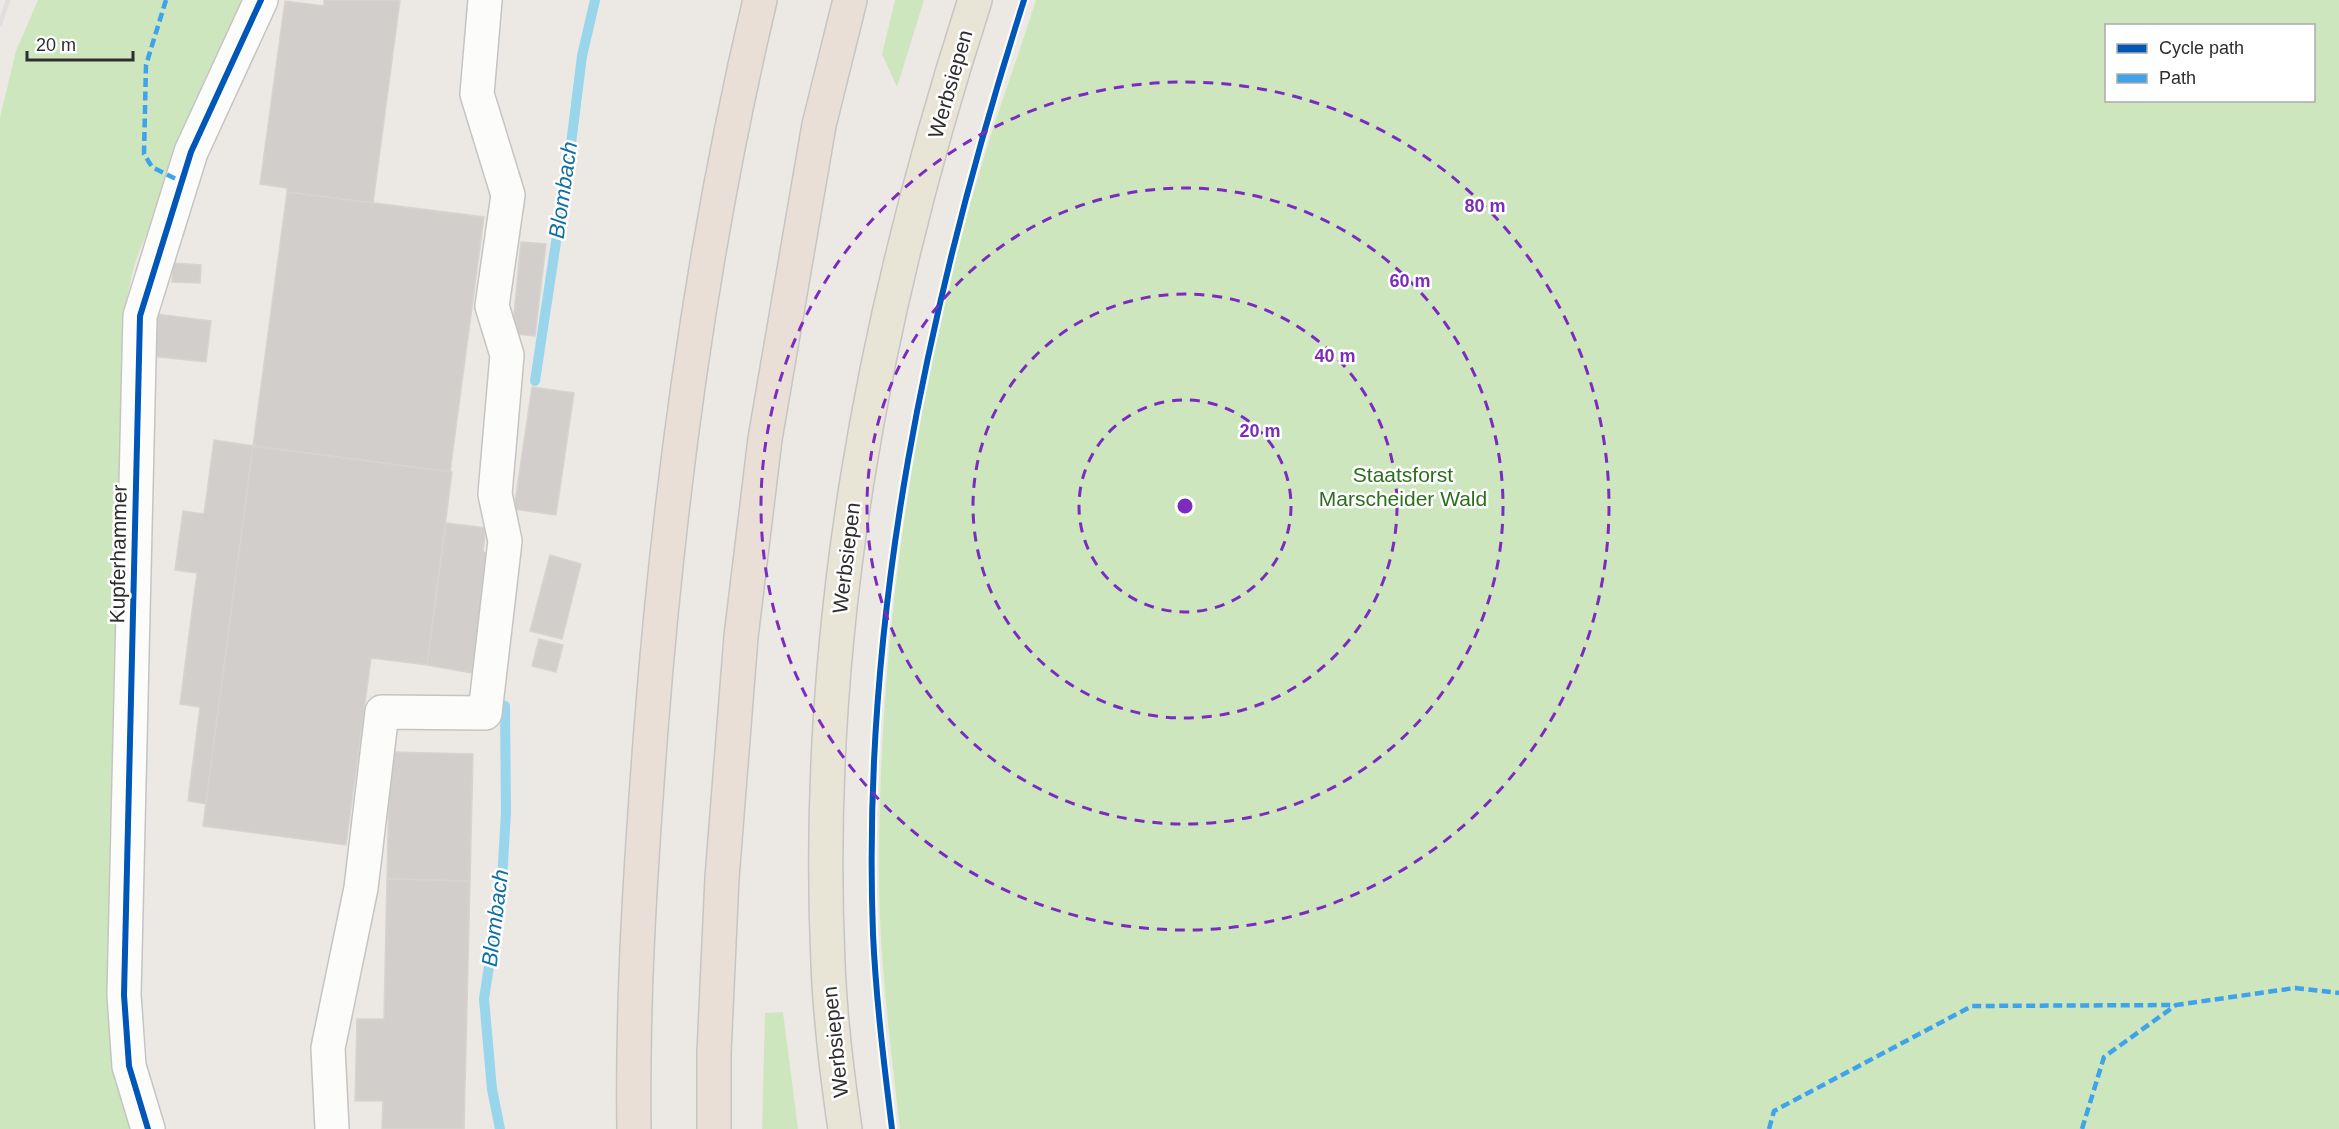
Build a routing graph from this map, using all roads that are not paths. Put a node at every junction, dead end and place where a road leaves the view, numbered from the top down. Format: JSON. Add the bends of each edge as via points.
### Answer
{"nodes":[{"id":1,"x":261,"y":0,"type":"edge"},
{"id":2,"x":485,"y":0,"type":"edge"},
{"id":3,"x":759,"y":0,"type":"edge"},
{"id":4,"x":850,"y":0,"type":"edge"},
{"id":5,"x":975,"y":0,"type":"edge"},
{"id":6,"x":148,"y":1129,"type":"edge"},
{"id":7,"x":332,"y":1129,"type":"edge"},
{"id":8,"x":634,"y":1129,"type":"edge"},
{"id":9,"x":714,"y":1129,"type":"edge"},
{"id":10,"x":845,"y":1129,"type":"edge"}],
"edges":[{"from":1,"to":6,"type":"street","name":"Kupferhammer","via":[[191,152],[140,316],[124,995],[129,1066]]},
{"from":2,"to":7,"type":"street","via":[[477,94],[508,195],[492,306],[507,355],[495,494],[505,540],[484,713],[382,712],[361,888],[328,1048]]},
{"from":3,"to":8,"type":"highway","via":[[712,227],[681,432],[660,618],[640,875]]},
{"from":4,"to":9,"type":"highway","via":[[819,125],[765,439],[742,625],[722,878]]},
{"from":5,"to":10,"type":"main road","name":"Werbsiepen","via":[[902,259],[865,431],[840,590],[830,704],[825,840],[828,964]]}]}
